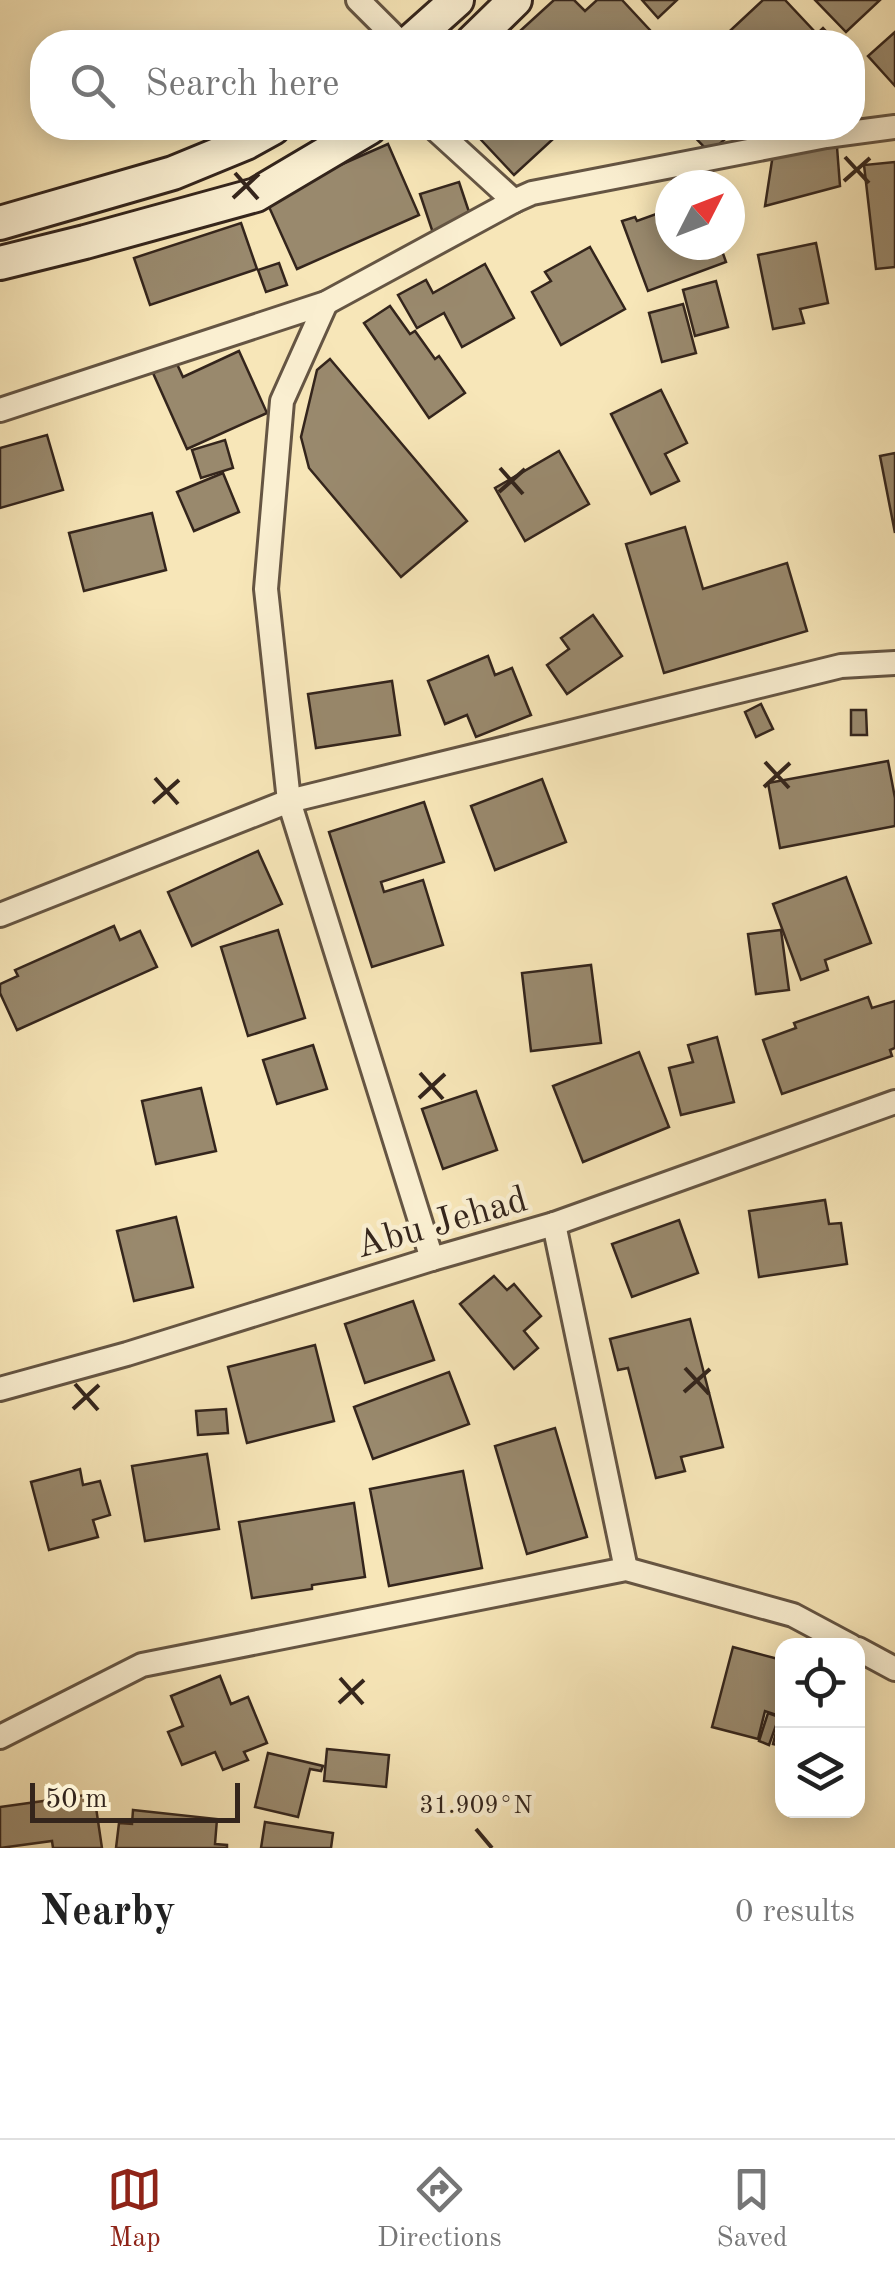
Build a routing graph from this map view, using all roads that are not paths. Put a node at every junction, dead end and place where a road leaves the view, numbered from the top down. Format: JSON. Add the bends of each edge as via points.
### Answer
{"nodes":[{"id":1,"x":358,"y":0,"type":"edge"},
{"id":2,"x":456,"y":0,"type":"edge"},
{"id":3,"x":515,"y":0,"type":"edge"},
{"id":4,"x":388,"y":30,"type":"edge"},
{"id":5,"x":423,"y":30,"type":"edge"},
{"id":6,"x":484,"y":30,"type":"edge"},
{"id":7,"x":895,"y":127,"type":"edge"},
{"id":8,"x":865,"y":131,"type":"edge"},
{"id":9,"x":253,"y":140,"type":"edge"},
{"id":10,"x":349,"y":140,"type":"edge"},
{"id":11,"x":447,"y":140,"type":"edge"},
{"id":12,"x":804,"y":140,"type":"edge"},
{"id":13,"x":514,"y":200,"type":"junction"},
{"id":14,"x":0,"y":223,"type":"edge"},
{"id":15,"x":0,"y":263,"type":"edge"},
{"id":16,"x":326,"y":303,"type":"junction"},
{"id":17,"x":0,"y":410,"type":"edge"},
{"id":18,"x":895,"y":664,"type":"edge"},
{"id":19,"x":289,"y":801,"type":"junction"},
{"id":20,"x":0,"y":915,"type":"edge"},
{"id":21,"x":895,"y":1102,"type":"edge"},
{"id":22,"x":554,"y":1224,"type":"junction"},
{"id":23,"x":432,"y":1258,"type":"junction"},
{"id":24,"x":0,"y":1388,"type":"edge"},
{"id":25,"x":626,"y":1568,"type":"junction"},
{"id":26,"x":837,"y":1638,"type":"edge"},
{"id":27,"x":865,"y":1653,"type":"edge"},
{"id":28,"x":895,"y":1668,"type":"edge"},
{"id":29,"x":0,"y":1737,"type":"edge"}],
"edges":[{"from":1,"to":4,"type":"street"},
{"from":2,"to":5,"type":"main road"},
{"from":3,"to":6,"type":"main road"},
{"from":7,"to":8,"type":"street"},
{"from":9,"to":14,"type":"main road","via":[[172,172]]},
{"from":10,"to":15,"type":"main road","via":[[256,195]]},
{"from":11,"to":13,"type":"street"},
{"from":12,"to":13,"type":"street"},
{"from":13,"to":16,"type":"street"},
{"from":16,"to":17,"type":"street"},
{"from":16,"to":19,"type":"street","via":[[282,401],[266,590]]},
{"from":18,"to":19,"type":"street","via":[[840,666]]},
{"from":19,"to":20,"type":"street"},
{"from":19,"to":23,"type":"street"},
{"from":21,"to":22,"type":"street","name":"Abu Jehad"},
{"from":22,"to":23,"type":"street","name":"Abu Jehad"},
{"from":22,"to":25,"type":"street"},
{"from":23,"to":24,"type":"street","name":"Abu Jehad"},
{"from":25,"to":26,"type":"street","via":[[793,1615]]},
{"from":25,"to":29,"type":"street","via":[[142,1664]]},
{"from":27,"to":28,"type":"street"}]}
